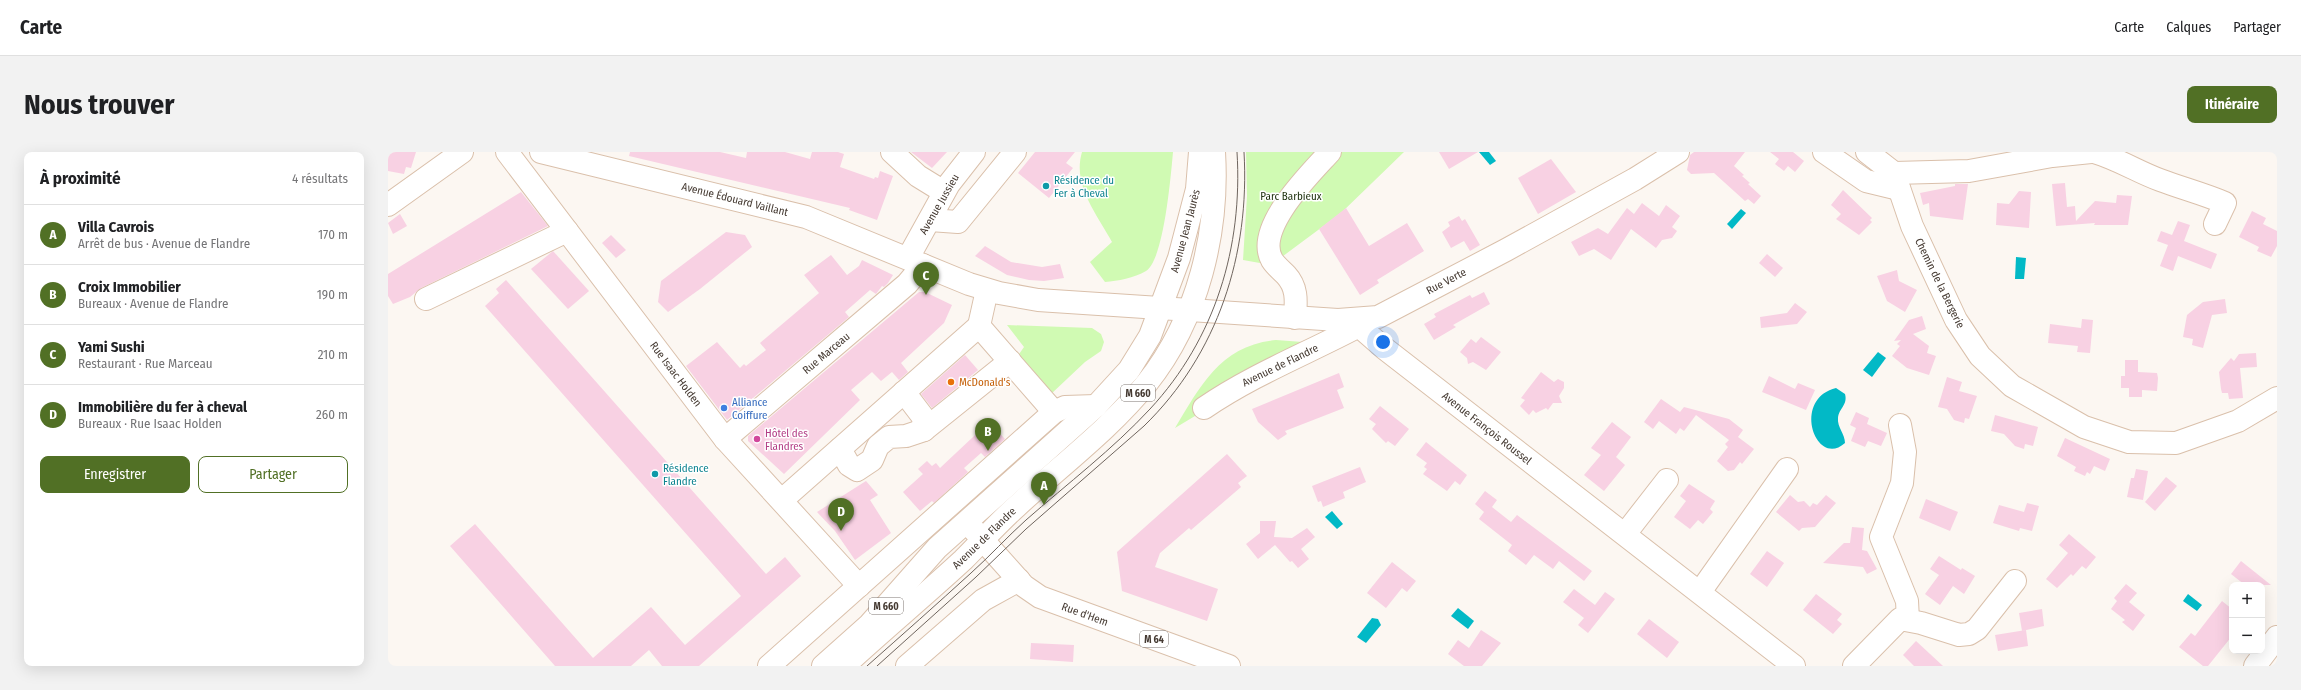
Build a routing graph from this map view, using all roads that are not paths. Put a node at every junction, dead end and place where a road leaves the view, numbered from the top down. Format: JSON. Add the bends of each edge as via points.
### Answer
{"nodes":[{"id":1,"x":462,"y":152,"type":"edge"},
{"id":2,"x":507,"y":152,"type":"edge"},
{"id":3,"x":541,"y":152,"type":"edge"},
{"id":4,"x":892,"y":152,"type":"edge"},
{"id":5,"x":974,"y":152,"type":"edge"},
{"id":6,"x":1016,"y":152,"type":"edge"},
{"id":7,"x":1200,"y":152,"type":"edge"},
{"id":8,"x":1214,"y":152,"type":"edge"},
{"id":9,"x":1330,"y":152,"type":"edge"},
{"id":10,"x":1678,"y":152,"type":"edge"},
{"id":11,"x":1824,"y":152,"type":"edge"},
{"id":12,"x":1867,"y":152,"type":"edge"},
{"id":13,"x":2091,"y":152,"type":"edge"},
{"id":14,"x":2094,"y":152,"type":"edge"},
{"id":15,"x":1896,"y":181,"type":"junction"},
{"id":16,"x":944,"y":192,"type":"junction"},
{"id":17,"x":388,"y":205,"type":"edge"},
{"id":18,"x":930,"y":220,"type":"junction"},
{"id":19,"x":2214,"y":224,"type":"dead end"},
{"id":20,"x":567,"y":231,"type":"junction"},
{"id":21,"x":916,"y":261,"type":"junction"},
{"id":22,"x":988,"y":290,"type":"junction"},
{"id":23,"x":426,"y":299,"type":"dead end"},
{"id":24,"x":1162,"y":308,"type":"junction"},
{"id":25,"x":1190,"y":310,"type":"junction"},
{"id":26,"x":1295,"y":318,"type":"junction"},
{"id":27,"x":1355,"y":323,"type":"junction"},
{"id":28,"x":979,"y":326,"type":"junction"},
{"id":29,"x":1010,"y":361,"type":"junction"},
{"id":30,"x":904,"y":392,"type":"junction"},
{"id":31,"x":2277,"y":398,"type":"edge"},
{"id":32,"x":1204,"y":408,"type":"dead end"},
{"id":33,"x":1054,"y":412,"type":"junction"},
{"id":34,"x":1104,"y":413,"type":"junction"},
{"id":35,"x":1900,"y":425,"type":"dead end"},
{"id":36,"x":924,"y":430,"type":"junction"},
{"id":37,"x":725,"y":439,"type":"junction"},
{"id":38,"x":840,"y":450,"type":"junction"},
{"id":39,"x":1787,"y":469,"type":"dead end"},
{"id":40,"x":1667,"y":480,"type":"dead end"},
{"id":41,"x":782,"y":500,"type":"junction"},
{"id":42,"x":967,"y":522,"type":"junction"},
{"id":43,"x":1625,"y":534,"type":"junction"},
{"id":44,"x":983,"y":540,"type":"junction"},
{"id":45,"x":1019,"y":580,"type":"junction"},
{"id":46,"x":2015,"y":581,"type":"dead end"},
{"id":47,"x":859,"y":586,"type":"junction"},
{"id":48,"x":1700,"y":592,"type":"junction"},
{"id":49,"x":1908,"y":620,"type":"junction"},
{"id":50,"x":2277,"y":637,"type":"edge"},
{"id":51,"x":848,"y":660,"type":"edge"},
{"id":52,"x":1201,"y":661,"type":"edge"},
{"id":53,"x":769,"y":666,"type":"edge"},
{"id":54,"x":823,"y":666,"type":"edge"},
{"id":55,"x":907,"y":666,"type":"edge"},
{"id":56,"x":1229,"y":666,"type":"edge"},
{"id":57,"x":1794,"y":666,"type":"edge"},
{"id":58,"x":1854,"y":666,"type":"edge"},
{"id":59,"x":2255,"y":666,"type":"edge"}],
"edges":[{"from":1,"to":17,"type":"street"},
{"from":2,"to":20,"type":"street","name":"Rue Isaac Holden"},
{"from":3,"to":21,"type":"street","name":"Avenue Édouard Vaillant","via":[[791,213],[821,222]]},
{"from":4,"to":16,"type":"street","via":[[918,176]]},
{"from":5,"to":16,"type":"street","name":"Avenue Jussieu"},
{"from":6,"to":18,"type":"street","via":[[958,222]]},
{"from":7,"to":24,"type":"street","name":"Avenue Jean Jaurès","number":"M 660","via":[[1196,194],[1179,258]]},
{"from":8,"to":25,"type":"street","name":"Avenue Jean Jaurès","number":"M 660","via":[[1213,221]]},
{"from":9,"to":26,"type":"street","via":[[1284,205],[1270,238],[1269,251],[1272,261],[1293,285],[1296,296]]},
{"from":10,"to":27,"type":"street","name":"Rue Verte","via":[[1635,179],[1394,309],[1378,317]]},
{"from":11,"to":15,"type":"street","via":[[1866,181]]},
{"from":12,"to":15,"type":"street"},
{"from":13,"to":15,"type":"street"},
{"from":14,"to":19,"type":"street","via":[[2117,158],[2160,180],[2225,203]]},
{"from":15,"to":31,"type":"street","name":"Chemin de la Bergerie","via":[[1912,226],[1956,320],[1980,356],[2012,386],[2084,427],[2129,442],[2176,443],[2238,421]]},
{"from":16,"to":18,"type":"street","name":"Avenue Jussieu"},
{"from":18,"to":21,"type":"street","name":"Avenue Jussieu"},
{"from":20,"to":23,"type":"street"},
{"from":20,"to":37,"type":"street","name":"Rue Isaac Holden"},
{"from":21,"to":22,"type":"street","name":"Avenue Édouard Vaillant"},
{"from":21,"to":37,"type":"street","name":"Rue Marceau","via":[[907,284]]},
{"from":22,"to":24,"type":"street","name":"Rue Verte","via":[[1038,300]]},
{"from":22,"to":28,"type":"street"},
{"from":24,"to":25,"type":"street","name":"Rue Verte"},
{"from":24,"to":34,"type":"street","name":"Avenue de Flandre","number":"M 660","via":[[1138,358],[1119,383]]},
{"from":25,"to":26,"type":"street","name":"Rue Verte"},
{"from":25,"to":34,"type":"street","name":"Avenue de Flandre","number":"M 660","via":[[1183,327],[1158,368],[1134,398]]},
{"from":26,"to":27,"type":"street","name":"Rue Verte"},
{"from":27,"to":32,"type":"street","name":"Avenue de Flandre","via":[[1316,348],[1252,377]]},
{"from":27,"to":43,"type":"street","name":"Avenue François Roussel"},
{"from":28,"to":29,"type":"street"},
{"from":28,"to":30,"type":"street"},
{"from":29,"to":33,"type":"street"},
{"from":29,"to":36,"type":"street"},
{"from":30,"to":36,"type":"street","via":[[923,417]]},
{"from":30,"to":38,"type":"street"},
{"from":33,"to":34,"type":"street","via":[[1065,407]]},
{"from":33,"to":47,"type":"street"},
{"from":34,"to":42,"type":"street","name":"Avenue de Flandre","number":"M 660"},
{"from":34,"to":44,"type":"street","name":"Avenue de Flandre","number":"M 660"},
{"from":35,"to":49,"type":"street","via":[[1905,452],[1902,483],[1881,537],[1907,601]]},
{"from":36,"to":38,"type":"street","via":[[906,436],[888,437],[878,446],[872,460],[857,470],[849,466]]},
{"from":37,"to":41,"type":"street","name":"Rue Isaac Holden"},
{"from":38,"to":41,"type":"street"},
{"from":39,"to":48,"type":"street"},
{"from":40,"to":43,"type":"street"},
{"from":41,"to":47,"type":"street","name":"Rue Isaac Holden"},
{"from":42,"to":44,"type":"street","name":"Rue d'Hem","number":"M 64"},
{"from":42,"to":51,"type":"street","name":"Avenue de Flandre","number":"M 660","via":[[934,551],[872,621]]},
{"from":43,"to":48,"type":"street","name":"Avenue François Roussel"},
{"from":44,"to":45,"type":"street","name":"Rue d'Hem","number":"M 64"},
{"from":44,"to":51,"type":"street","name":"Avenue de Flandre","number":"M 660"},
{"from":45,"to":52,"type":"street","name":"Rue d'Hem","number":"M 64","via":[[1034,594],[1046,600]]},
{"from":45,"to":55,"type":"street","via":[[983,600]]},
{"from":46,"to":49,"type":"street","via":[[1977,629],[1969,634],[1959,635]]},
{"from":47,"to":53,"type":"street"},
{"from":48,"to":57,"type":"street","name":"Avenue François Roussel"},
{"from":49,"to":58,"type":"street","via":[[1900,619]]},
{"from":50,"to":59,"type":"street"},
{"from":51,"to":54,"type":"street","name":"Avenue de Flandre","number":"M 660"},
{"from":52,"to":56,"type":"street","name":"Rue d'Hem","number":"M 64"}]}
